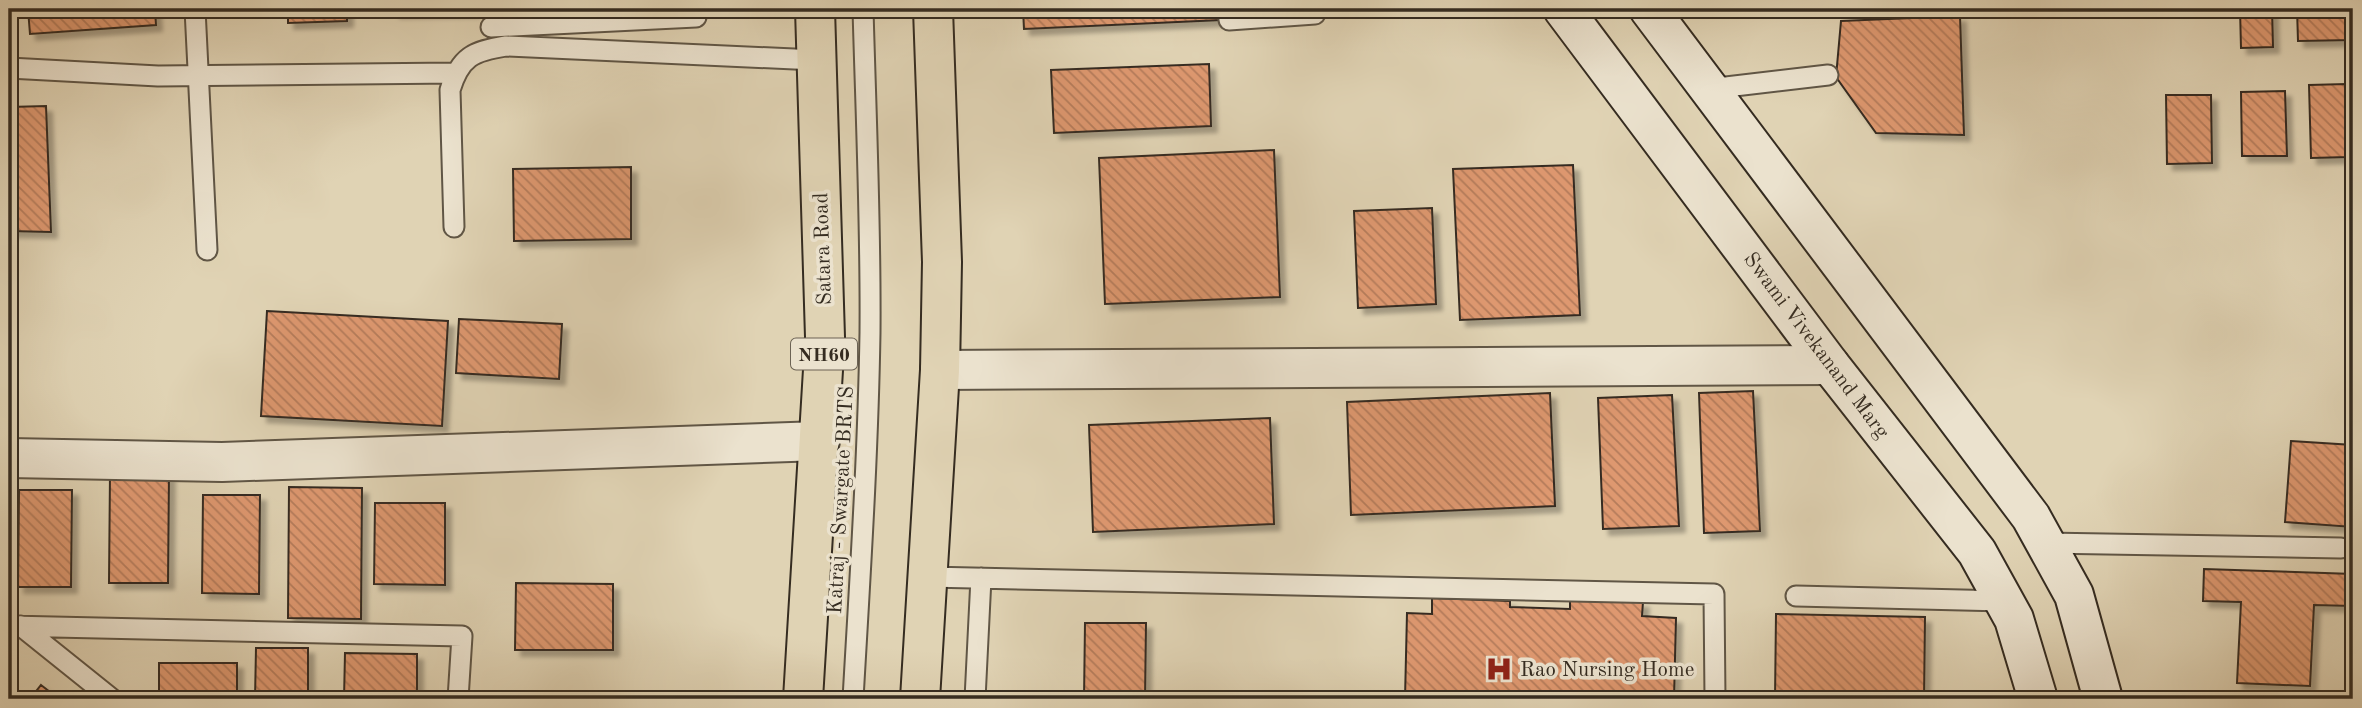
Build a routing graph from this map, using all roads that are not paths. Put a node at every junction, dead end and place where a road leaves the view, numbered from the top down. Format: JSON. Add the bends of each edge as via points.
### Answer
{"nodes":[{"id":1,"x":195,"y":9,"type":"edge"},
{"id":2,"x":696,"y":9,"type":"edge"},
{"id":3,"x":815,"y":9,"type":"edge"},
{"id":4,"x":863,"y":9,"type":"edge"},
{"id":5,"x":933,"y":9,"type":"edge"},
{"id":6,"x":1228,"y":9,"type":"edge"},
{"id":7,"x":1563,"y":9,"type":"edge"},
{"id":8,"x":1649,"y":9,"type":"edge"},
{"id":9,"x":1315,"y":14,"type":"dead end"},
{"id":10,"x":491,"y":27,"type":"dead end"},
{"id":11,"x":816,"y":60,"type":"junction"},
{"id":12,"x":9,"y":68,"type":"edge"},
{"id":13,"x":455,"y":73,"type":"junction"},
{"id":14,"x":200,"y":75,"type":"junction"},
{"id":15,"x":1828,"y":75,"type":"dead end"},
{"id":16,"x":1709,"y":89,"type":"junction"},
{"id":17,"x":454,"y":227,"type":"dead end"},
{"id":18,"x":207,"y":250,"type":"dead end"},
{"id":19,"x":1830,"y":365,"type":"junction"},
{"id":20,"x":940,"y":370,"type":"junction"},
{"id":21,"x":820,"y":441,"type":"junction"},
{"id":22,"x":9,"y":458,"type":"edge"},
{"id":23,"x":2045,"y":543,"type":"junction"},
{"id":24,"x":2341,"y":548,"type":"dead end"},
{"id":25,"x":928,"y":577,"type":"junction"},
{"id":26,"x":981,"y":578,"type":"junction"},
{"id":27,"x":1796,"y":596,"type":"dead end"},
{"id":28,"x":2004,"y":601,"type":"junction"},
{"id":29,"x":15,"y":626,"type":"edge"},
{"id":30,"x":112,"y":699,"type":"edge"},
{"id":31,"x":458,"y":699,"type":"edge"},
{"id":32,"x":803,"y":699,"type":"edge"},
{"id":33,"x":853,"y":699,"type":"edge"},
{"id":34,"x":920,"y":699,"type":"edge"},
{"id":35,"x":975,"y":699,"type":"edge"},
{"id":36,"x":1715,"y":699,"type":"edge"},
{"id":37,"x":2038,"y":699,"type":"edge"},
{"id":38,"x":2103,"y":699,"type":"edge"}],
"edges":[{"from":1,"to":14,"type":"lane"},
{"from":2,"to":10,"type":"lane","via":[[696,17]]},
{"from":3,"to":11,"type":"highway","name":"Satara Road","number":"NH60"},
{"from":4,"to":33,"type":"lane","name":"Katraj - Swargate BRTS","via":[[870,333]]},
{"from":5,"to":20,"type":"highway","via":[[942,262]]},
{"from":6,"to":9,"type":"lane","via":[[1229,20]]},
{"from":7,"to":19,"type":"main road","name":"Swami Vivekanand Marg"},
{"from":8,"to":16,"type":"main road"},
{"from":11,"to":13,"type":"lane","via":[[506,46],[481,50],[465,59]]},
{"from":11,"to":21,"type":"highway","name":"Satara Road","number":"NH60","via":[[825,337]]},
{"from":12,"to":14,"type":"lane"},
{"from":13,"to":14,"type":"lane"},
{"from":13,"to":17,"type":"lane","via":[[450,90]]},
{"from":14,"to":18,"type":"lane"},
{"from":15,"to":16,"type":"lane"},
{"from":16,"to":23,"type":"main road","via":[[2031,517]]},
{"from":19,"to":20,"type":"main road"},
{"from":19,"to":28,"type":"main road","name":"Swami Vivekanand Marg","via":[[1977,552]]},
{"from":20,"to":25,"type":"highway"},
{"from":21,"to":22,"type":"main road","via":[[222,462]]},
{"from":21,"to":32,"type":"highway","name":"Satara Road","number":"NH60"},
{"from":23,"to":24,"type":"lane"},
{"from":23,"to":38,"type":"main road","via":[[2074,595]]},
{"from":25,"to":26,"type":"lane"},
{"from":25,"to":34,"type":"highway"},
{"from":26,"to":35,"type":"lane"},
{"from":26,"to":36,"type":"lane","via":[[1714,594]]},
{"from":27,"to":28,"type":"lane"},
{"from":28,"to":37,"type":"main road","name":"Swami Vivekanand Marg","via":[[2014,619]]},
{"from":29,"to":30,"type":"lane"},
{"from":29,"to":31,"type":"lane","via":[[462,636]]}]}
